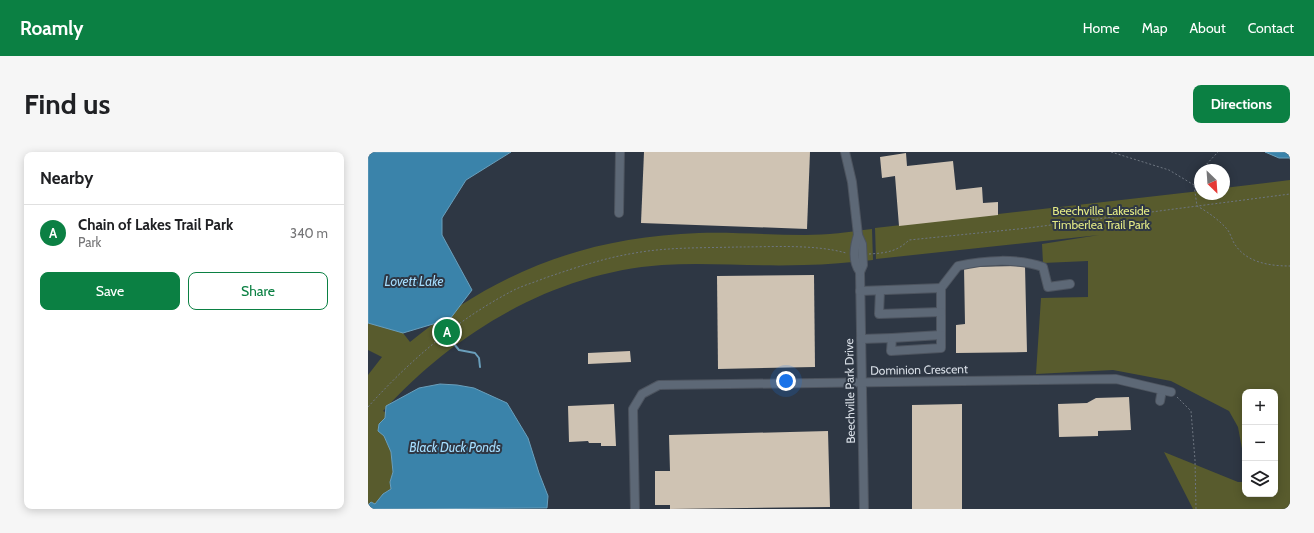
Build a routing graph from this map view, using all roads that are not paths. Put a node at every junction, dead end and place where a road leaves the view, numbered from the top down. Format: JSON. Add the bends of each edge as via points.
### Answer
{"nodes":[{"id":1,"x":620,"y":152,"type":"edge"},
{"id":2,"x":845,"y":152,"type":"edge"},
{"id":3,"x":619,"y":213,"type":"dead end"},
{"id":4,"x":1070,"y":284,"type":"dead end"},
{"id":5,"x":941,"y":288,"type":"junction"},
{"id":6,"x":880,"y":291,"type":"junction"},
{"id":7,"x":860,"y":292,"type":"junction"},
{"id":8,"x":941,"y":312,"type":"junction"},
{"id":9,"x":941,"y":335,"type":"junction"},
{"id":10,"x":892,"y":338,"type":"junction"},
{"id":11,"x":861,"y":339,"type":"junction"},
{"id":12,"x":862,"y":383,"type":"junction"},
{"id":13,"x":1162,"y":390,"type":"junction"},
{"id":14,"x":1171,"y":392,"type":"road end"},
{"id":15,"x":1160,"y":401,"type":"dead end"},
{"id":16,"x":635,"y":509,"type":"edge"},
{"id":17,"x":864,"y":509,"type":"edge"}],
"edges":[{"from":1,"to":3,"type":"street"},
{"from":2,"to":7,"type":"street","name":"Beechville Park Drive","via":[[852,182],[858,235],[862,244],[859,255],[863,265],[860,272]]},
{"from":4,"to":5,"type":"street","via":[[1048,287],[1043,267],[1029,262],[986,262],[958,266]]},
{"from":5,"to":6,"type":"street"},
{"from":5,"to":8,"type":"street"},
{"from":6,"to":7,"type":"street"},
{"from":6,"to":8,"type":"street","via":[[879,314]]},
{"from":7,"to":11,"type":"street","name":"Beechville Park Drive"},
{"from":8,"to":9,"type":"street"},
{"from":9,"to":10,"type":"street"},
{"from":9,"to":10,"type":"street","via":[[941,348],[891,351]]},
{"from":10,"to":11,"type":"street"},
{"from":11,"to":12,"type":"street","name":"Beechville Park Drive"},
{"from":12,"to":13,"type":"street","name":"Dominion Crescent","via":[[1116,379]]},
{"from":12,"to":16,"type":"street","name":"Dominion Crescent","via":[[659,385],[650,389],[640,397],[633,409]]},
{"from":12,"to":17,"type":"street","name":"Beechville Park Drive"},
{"from":13,"to":14,"type":"street","name":"Dominion Crescent"},
{"from":13,"to":15,"type":"street"}]}
